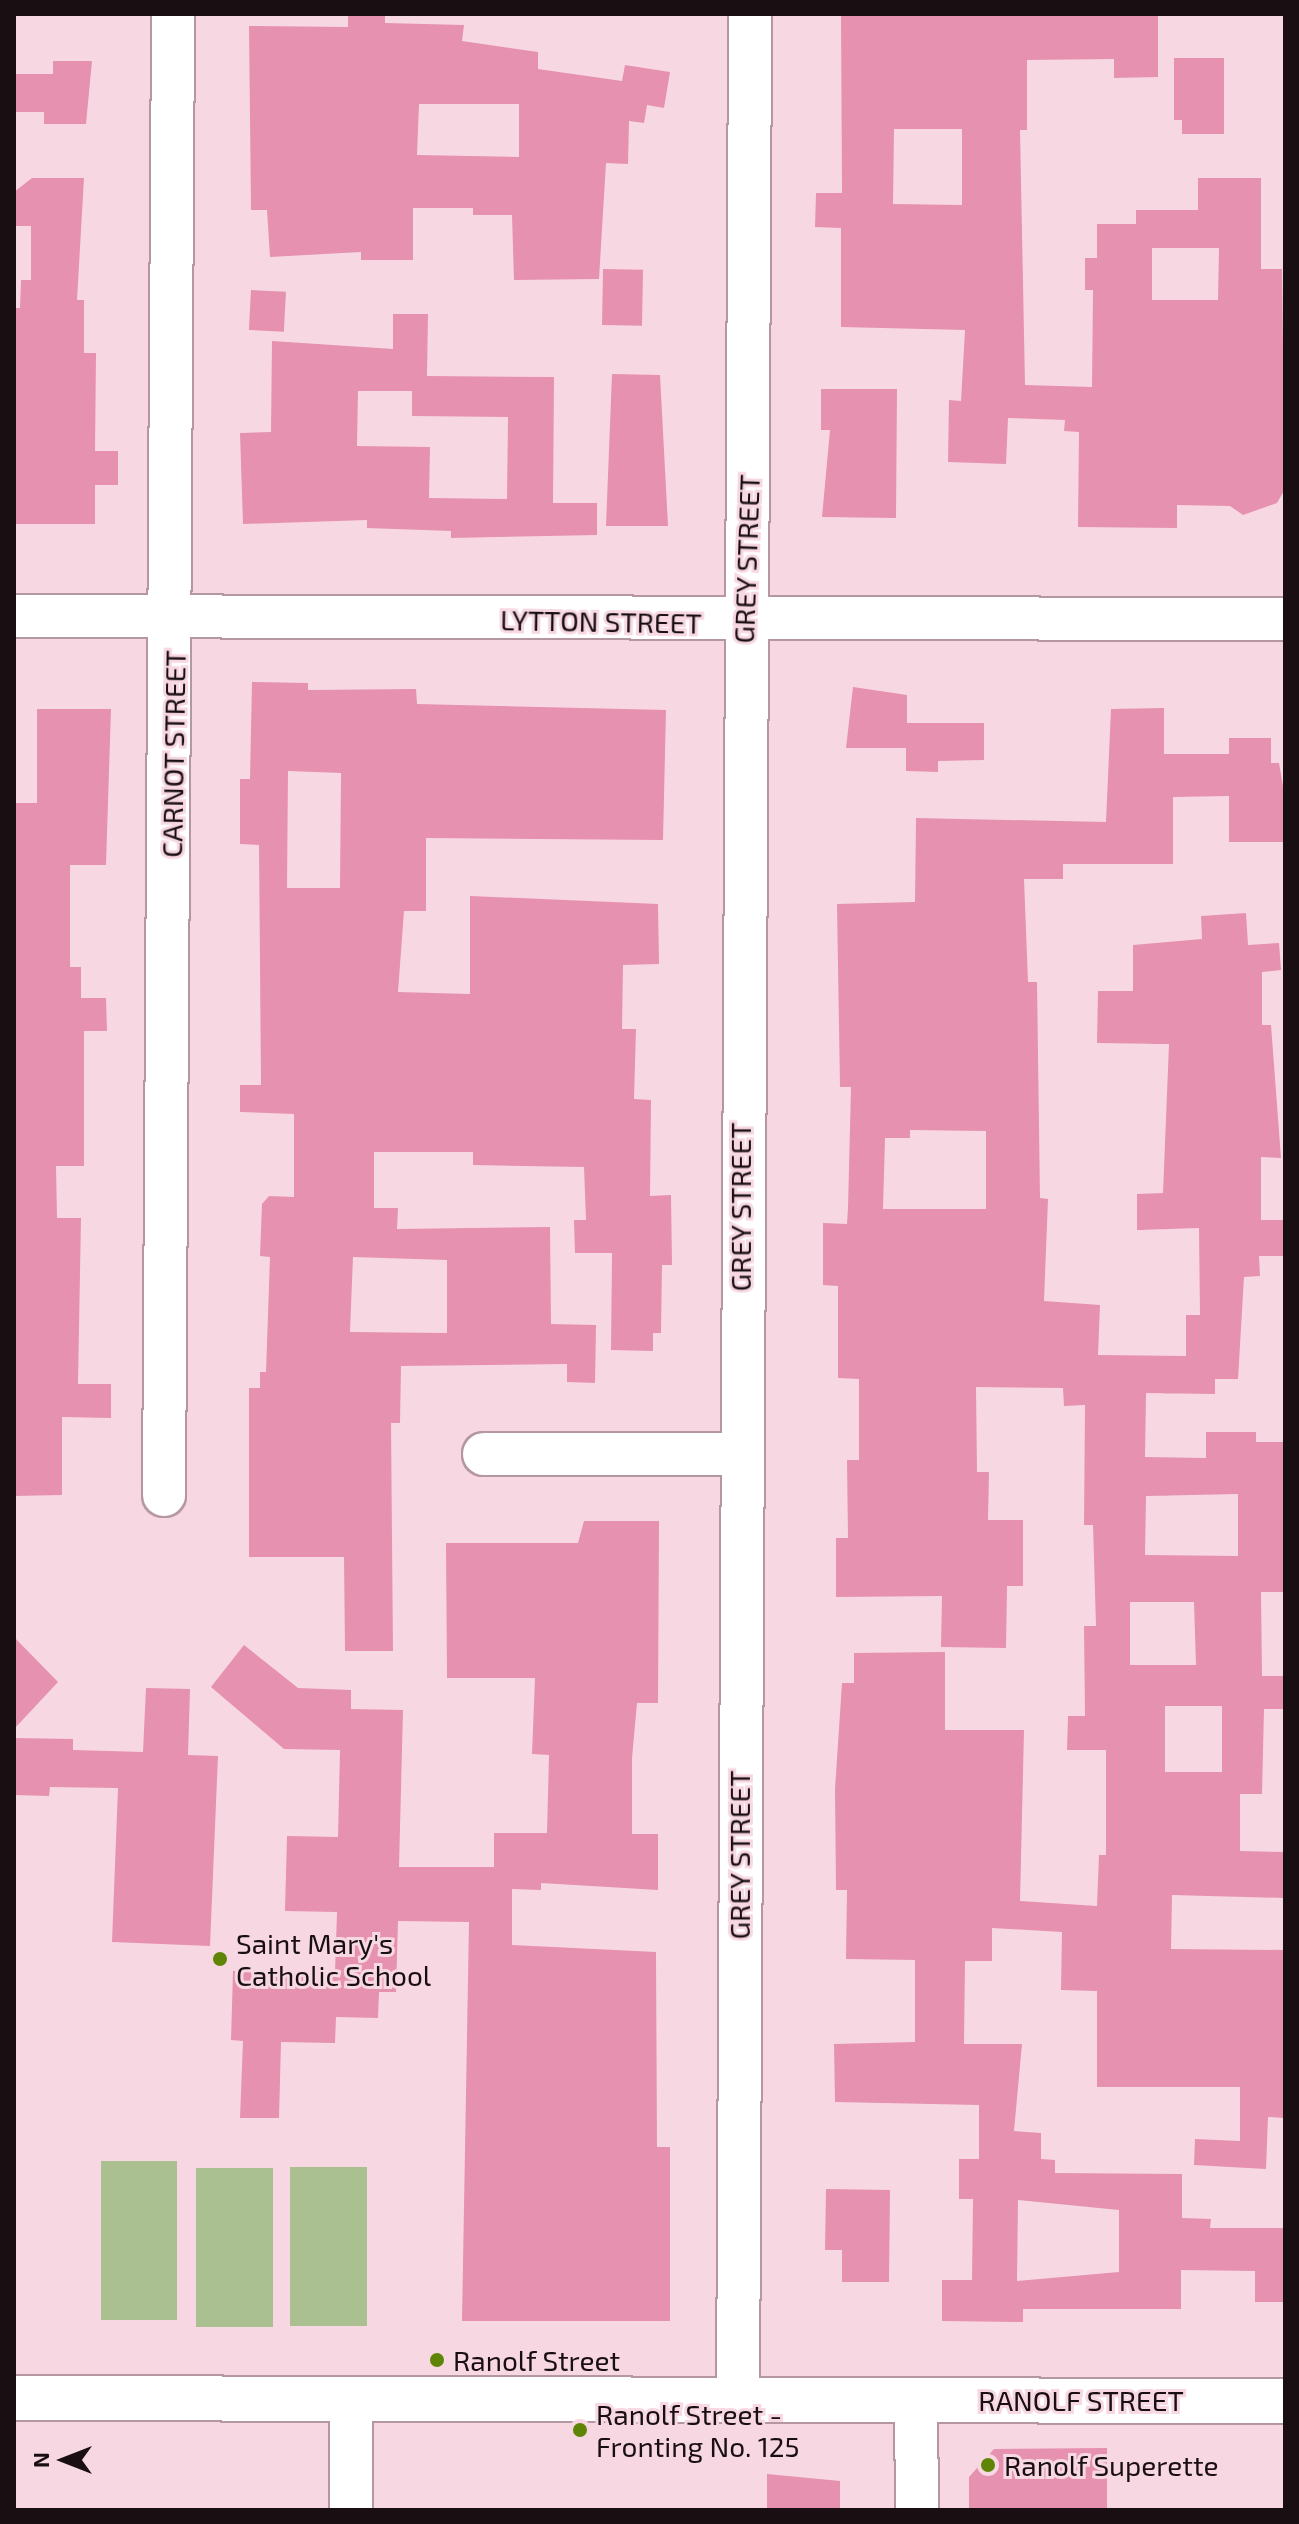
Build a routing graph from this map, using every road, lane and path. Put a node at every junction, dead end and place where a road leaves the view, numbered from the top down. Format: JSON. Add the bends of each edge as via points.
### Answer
{"nodes":[{"id":1,"x":173,"y":14,"type":"edge"},
{"id":2,"x":750,"y":14,"type":"edge"},
{"id":3,"x":14,"y":616,"type":"edge"},
{"id":4,"x":174,"y":616,"type":"junction"},
{"id":5,"x":1285,"y":619,"type":"edge"},
{"id":6,"x":745,"y":622,"type":"junction"},
{"id":7,"x":484,"y":1454,"type":"dead end"},
{"id":8,"x":740,"y":1454,"type":"junction"},
{"id":9,"x":164,"y":1495,"type":"dead end"},
{"id":10,"x":14,"y":2398,"type":"edge"},
{"id":11,"x":916,"y":2400,"type":"junction"},
{"id":12,"x":351,"y":2401,"type":"junction"},
{"id":13,"x":738,"y":2401,"type":"junction"},
{"id":14,"x":1285,"y":2401,"type":"edge"},
{"id":15,"x":351,"y":2510,"type":"edge"},
{"id":16,"x":917,"y":2510,"type":"edge"}],
"edges":[{"from":1,"to":4,"type":"street","name":"CARNOT STREET"},
{"from":2,"to":6,"type":"street","name":"GREY STREET"},
{"from":3,"to":4,"type":"street","name":"LYTTON STREET"},
{"from":4,"to":6,"type":"street","name":"LYTTON STREET"},
{"from":4,"to":9,"type":"street","name":"CARNOT STREET"},
{"from":5,"to":6,"type":"street","name":"LYTTON STREET"},
{"from":6,"to":8,"type":"street","name":"GREY STREET"},
{"from":7,"to":8,"type":"street"},
{"from":8,"to":13,"type":"street","name":"GREY STREET"},
{"from":10,"to":12,"type":"street","name":"RANOLF STREET"},
{"from":11,"to":13,"type":"street","name":"RANOLF STREET"},
{"from":11,"to":14,"type":"street","name":"RANOLF STREET"},
{"from":11,"to":16,"type":"street"},
{"from":12,"to":13,"type":"street","name":"RANOLF STREET"},
{"from":12,"to":15,"type":"street"}]}
